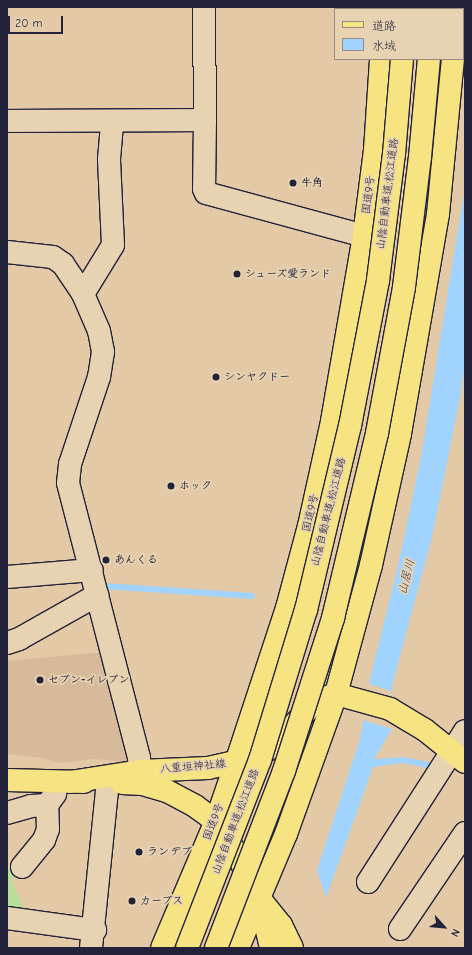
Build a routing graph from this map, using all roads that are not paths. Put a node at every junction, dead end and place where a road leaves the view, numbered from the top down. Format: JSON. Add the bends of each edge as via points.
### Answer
{"nodes":[{"id":1,"x":204,"y":7,"type":"edge"},
{"id":2,"x":381,"y":60,"type":"edge"},
{"id":3,"x":402,"y":60,"type":"edge"},
{"id":4,"x":429,"y":60,"type":"edge"},
{"id":5,"x":453,"y":60,"type":"edge"},
{"id":6,"x":205,"y":120,"type":"junction"},
{"id":7,"x":7,"y":121,"type":"edge"},
{"id":8,"x":112,"y":121,"type":"junction"},
{"id":9,"x":364,"y":236,"type":"junction"},
{"id":10,"x":7,"y":252,"type":"edge"},
{"id":11,"x":83,"y":294,"type":"junction"},
{"id":12,"x":92,"y":570,"type":"junction"},
{"id":13,"x":7,"y":577,"type":"edge"},
{"id":14,"x":97,"y":595,"type":"junction"},
{"id":15,"x":7,"y":643,"type":"edge"},
{"id":16,"x":336,"y":694,"type":"junction"},
{"id":17,"x":461,"y":745,"type":"edge"},
{"id":18,"x":236,"y":763,"type":"junction"},
{"id":19,"x":141,"y":778,"type":"junction"},
{"id":20,"x":7,"y":780,"type":"edge"},
{"id":21,"x":65,"y":781,"type":"junction"},
{"id":22,"x":108,"y":782,"type":"junction"},
{"id":23,"x":47,"y":805,"type":"junction"},
{"id":24,"x":7,"y":813,"type":"edge"},
{"id":25,"x":216,"y":821,"type":"junction"},
{"id":26,"x":465,"y":833,"type":"edge"},
{"id":27,"x":22,"y":867,"type":"dead end"},
{"id":28,"x":368,"y":882,"type":"dead end"},
{"id":29,"x":259,"y":898,"type":"junction"},
{"id":30,"x":7,"y":918,"type":"edge"},
{"id":31,"x":400,"y":929,"type":"dead end"},
{"id":32,"x":93,"y":939,"type":"edge"},
{"id":33,"x":162,"y":948,"type":"edge"},
{"id":34,"x":187,"y":948,"type":"edge"},
{"id":35,"x":216,"y":948,"type":"edge"},
{"id":36,"x":238,"y":948,"type":"edge"},
{"id":37,"x":271,"y":948,"type":"edge"},
{"id":38,"x":292,"y":948,"type":"edge"}],
"edges":[{"from":1,"to":6,"type":"street"},
{"from":2,"to":9,"type":"main road","name":"国道9号","via":[[375,150]]},
{"from":3,"to":34,"type":"main road","name":"山陰自動車道;松江道路","bridge":true,"via":[[394,154],[378,280],[350,426],[306,610],[260,760]]},
{"from":4,"to":35,"type":"main road","bridge":true,"via":[[404,286],[377,433],[334,618],[284,771]]},
{"from":5,"to":16,"type":"main road","via":[[438,214],[400,434],[370,565]]},
{"from":6,"to":8,"type":"street"},
{"from":6,"to":9,"type":"street","via":[[206,193]]},
{"from":7,"to":8,"type":"street"},
{"from":8,"to":11,"type":"street","via":[[109,159],[113,245]]},
{"from":9,"to":18,"type":"main road","name":"国道9号","via":[[332,421],[309,526],[287,608]]},
{"from":10,"to":11,"type":"street","via":[[58,260],[70,270]]},
{"from":11,"to":12,"type":"street","via":[[99,331],[102,352],[99,377],[70,464],[68,483]]},
{"from":12,"to":13,"type":"street"},
{"from":12,"to":14,"type":"street"},
{"from":14,"to":15,"type":"street","via":[[19,639]]},
{"from":14,"to":19,"type":"street"},
{"from":16,"to":17,"type":"main road","via":[[390,709],[425,730]]},
{"from":16,"to":18,"type":"main road","name":"八重垣神社線","via":[[316,701],[275,745],[257,757]]},
{"from":16,"to":29,"type":"main road","via":[[286,834]]},
{"from":17,"to":28,"type":"street"},
{"from":18,"to":19,"type":"main road","name":"八重垣神社線"},
{"from":18,"to":25,"type":"main road","name":"国道9号"},
{"from":19,"to":21,"type":"main road","name":"八重垣神社線"},
{"from":19,"to":22,"type":"main road","name":"八重垣神社線"},
{"from":19,"to":25,"type":"main road","name":"八重垣神社線","via":[[195,806]]},
{"from":20,"to":21,"type":"main road","name":"八重垣神社線"},
{"from":21,"to":22,"type":"main road","name":"八重垣神社線"},
{"from":21,"to":23,"type":"street"},
{"from":22,"to":32,"type":"street"},
{"from":23,"to":24,"type":"street","via":[[31,806]]},
{"from":23,"to":27,"type":"street","via":[[48,829],[44,840]]},
{"from":25,"to":29,"type":"main road","via":[[239,858]]},
{"from":25,"to":33,"type":"main road","name":"国道9号"},
{"from":26,"to":31,"type":"street"},
{"from":29,"to":36,"type":"main road"},
{"from":29,"to":37,"type":"main road"},
{"from":29,"to":38,"type":"main road","via":[[281,925]]},
{"from":30,"to":32,"type":"street"}]}
